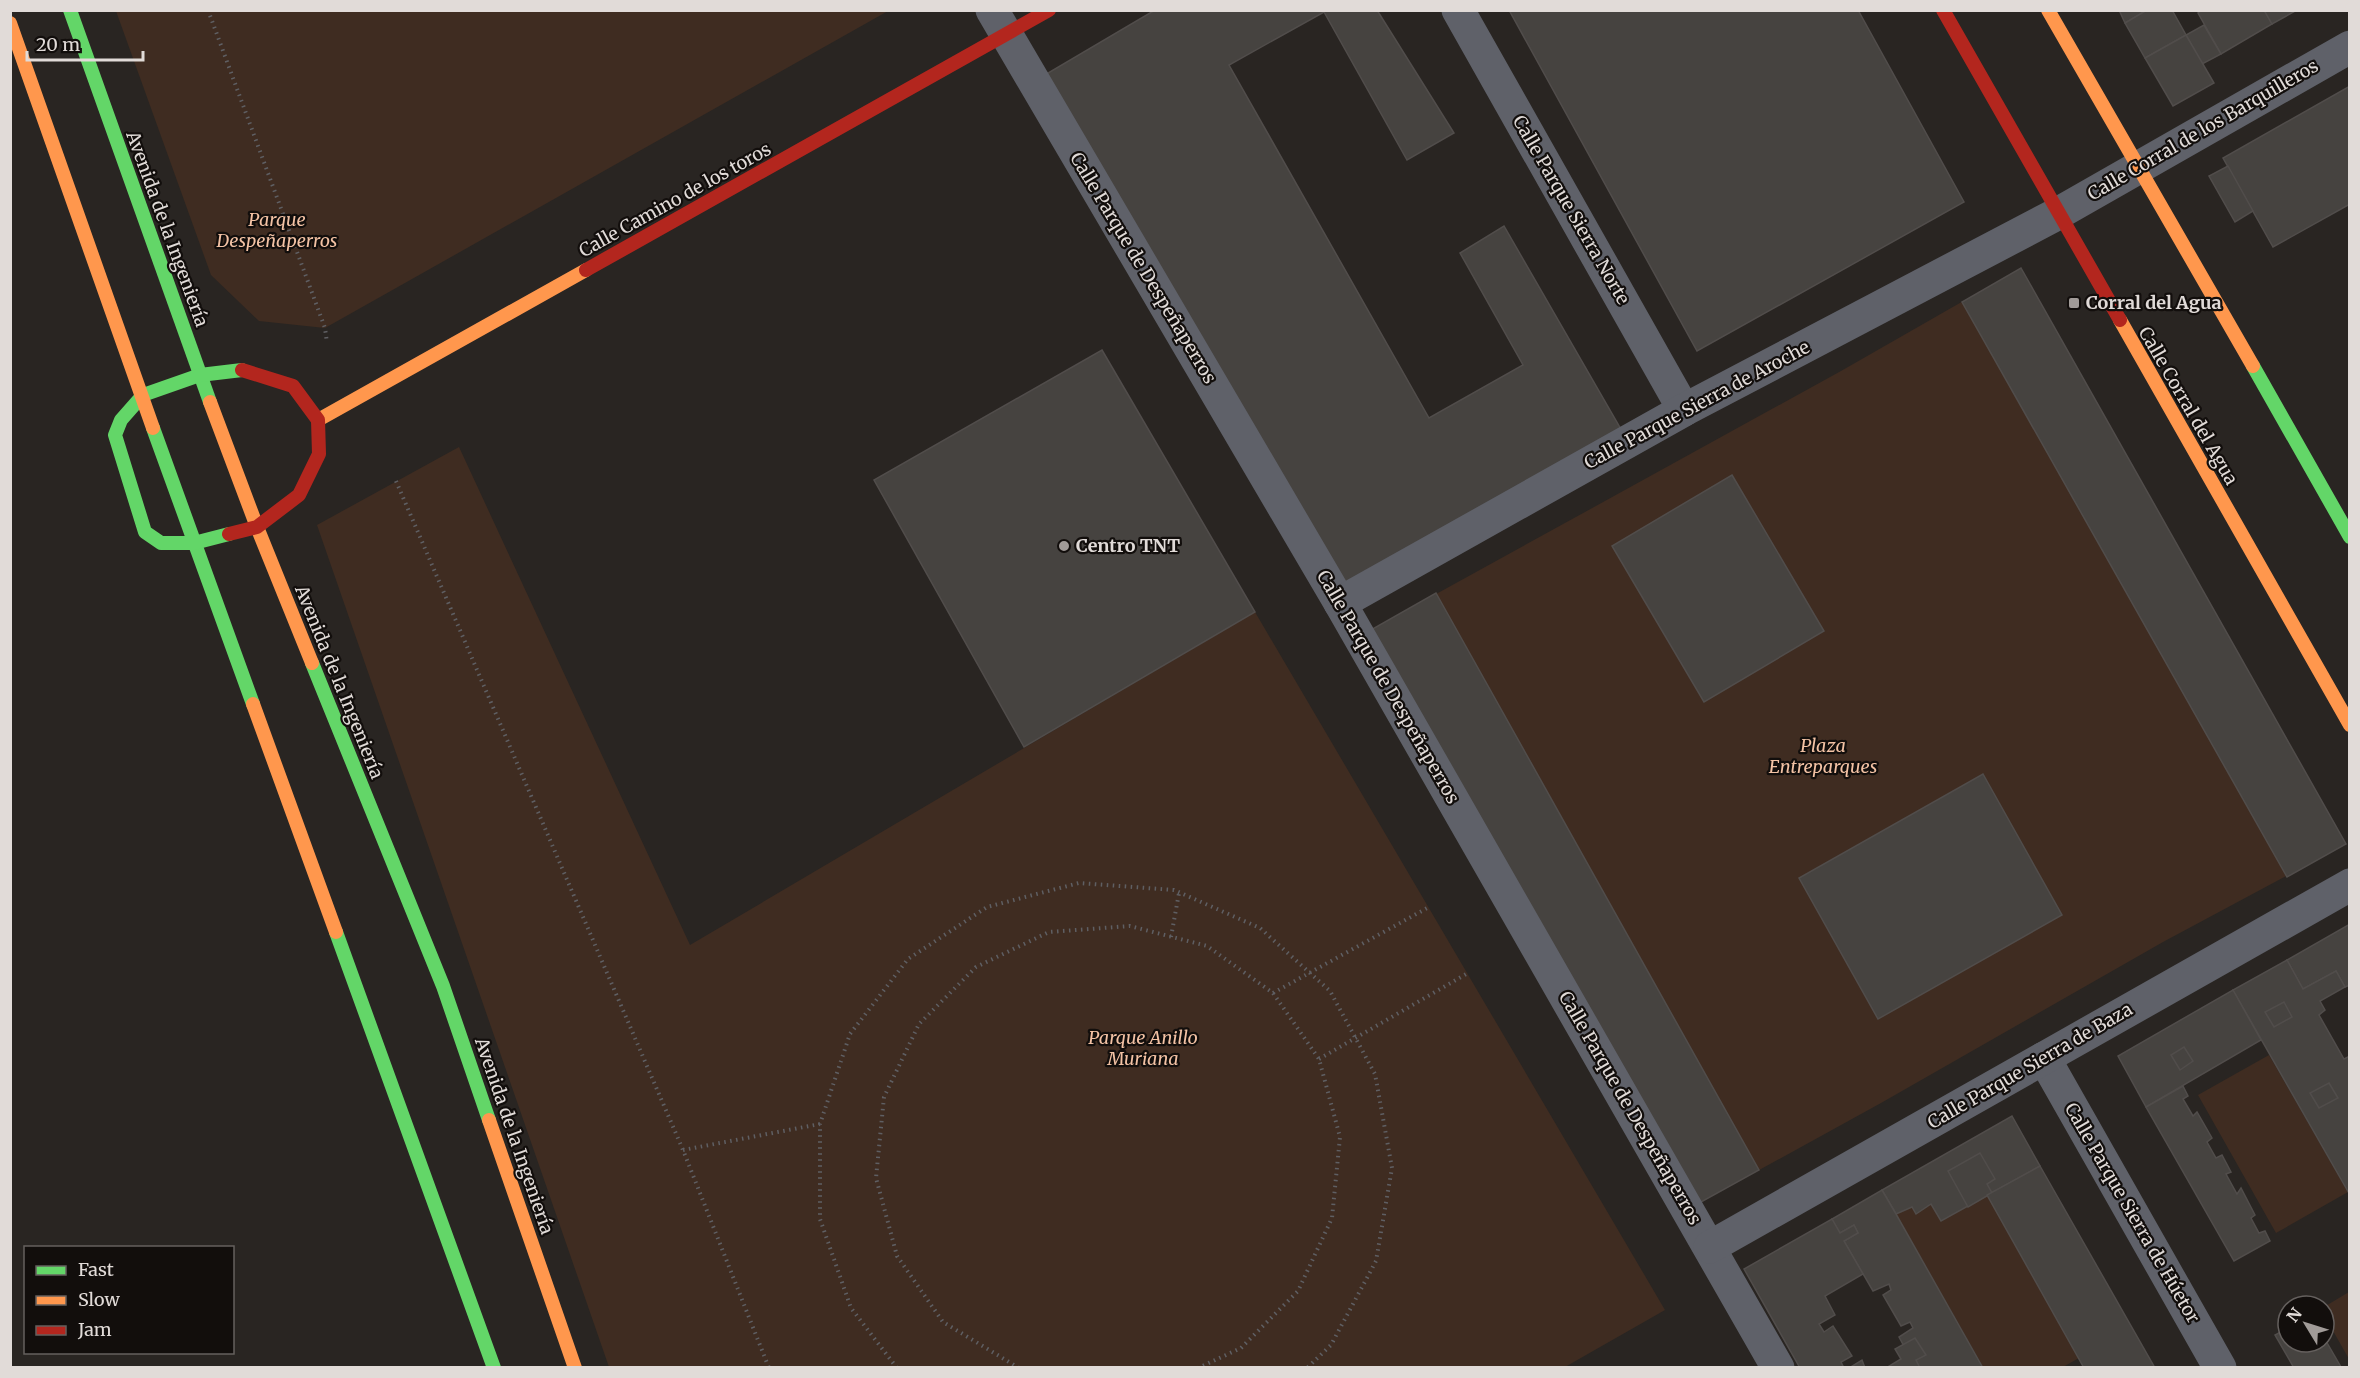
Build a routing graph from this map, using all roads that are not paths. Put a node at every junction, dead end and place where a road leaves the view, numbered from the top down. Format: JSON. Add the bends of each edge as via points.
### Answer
{"nodes":[{"id":1,"x":70,"y":10,"type":"edge"},
{"id":2,"x":1049,"y":10,"type":"edge"},
{"id":3,"x":1458,"y":10,"type":"edge"},
{"id":4,"x":1943,"y":10,"type":"edge"},
{"id":5,"x":2048,"y":10,"type":"edge"},
{"id":6,"x":10,"y":23,"type":"edge"},
{"id":7,"x":999,"y":23,"type":"edge"},
{"id":8,"x":2349,"y":47,"type":"edge"},
{"id":9,"x":2137,"y":168,"type":"junction"},
{"id":10,"x":2057,"y":214,"type":"junction"},
{"id":11,"x":200,"y":375,"type":"junction"},
{"id":12,"x":143,"y":395,"type":"junction"},
{"id":13,"x":1684,"y":410,"type":"junction"},
{"id":14,"x":318,"y":420,"type":"junction"},
{"id":15,"x":257,"y":527,"type":"junction"},
{"id":16,"x":2349,"y":537,"type":"edge"},
{"id":17,"x":194,"y":543,"type":"junction"},
{"id":18,"x":1340,"y":603,"type":"junction"},
{"id":19,"x":2349,"y":725,"type":"edge"},
{"id":20,"x":2349,"y":885,"type":"edge"},
{"id":21,"x":2044,"y":1058,"type":"junction"},
{"id":22,"x":1710,"y":1247,"type":"junction"},
{"id":23,"x":494,"y":1368,"type":"edge"},
{"id":24,"x":575,"y":1368,"type":"edge"},
{"id":25,"x":1778,"y":1368,"type":"edge"},
{"id":26,"x":2220,"y":1368,"type":"edge"}],
"edges":[{"from":1,"to":11,"type":"street","name":"Avenida de la Ingeniería"},
{"from":2,"to":7,"type":"street","name":"Calle Camino de los toros"},
{"from":3,"to":13,"type":"street","name":"Calle Parque Sierra Norte"},
{"from":4,"to":10,"type":"street","name":"Calle Corral del Agua"},
{"from":5,"to":9,"type":"street"},
{"from":6,"to":12,"type":"street"},
{"from":7,"to":14,"type":"street","name":"Calle Camino de los toros"},
{"from":7,"to":18,"type":"street","name":"Calle Parque de Despeñaperros"},
{"from":8,"to":9,"type":"street","name":"Calle Corral de los Barquilleros"},
{"from":9,"to":10,"type":"street","name":"Calle Corral de los Barquilleros"},
{"from":9,"to":16,"type":"street"},
{"from":10,"to":13,"type":"street","name":"Calle Parque Sierra de Aroche"},
{"from":10,"to":19,"type":"street","name":"Calle Corral del Agua"},
{"from":11,"to":12,"type":"street"},
{"from":11,"to":14,"type":"street","via":[[242,370],[293,386]]},
{"from":11,"to":15,"type":"street","name":"Avenida de la Ingeniería"},
{"from":12,"to":17,"type":"street"},
{"from":12,"to":17,"type":"street","via":[[121,420],[115,435],[145,532],[161,543]]},
{"from":13,"to":18,"type":"street","name":"Calle Parque Sierra de Aroche"},
{"from":14,"to":15,"type":"street","via":[[319,454],[299,495]]},
{"from":15,"to":17,"type":"street"},
{"from":15,"to":24,"type":"street","name":"Avenida de la Ingeniería","via":[[443,986]]},
{"from":17,"to":23,"type":"street"},
{"from":18,"to":22,"type":"street","name":"Calle Parque de Despeñaperros"},
{"from":20,"to":21,"type":"street","name":"Calle Parque Sierra de Baza"},
{"from":21,"to":22,"type":"street","name":"Calle Parque Sierra de Baza"},
{"from":21,"to":26,"type":"street","name":"Calle Parque Sierra de Húetor"},
{"from":22,"to":25,"type":"street","name":"Calle Parque de Despeñaperros"}]}
